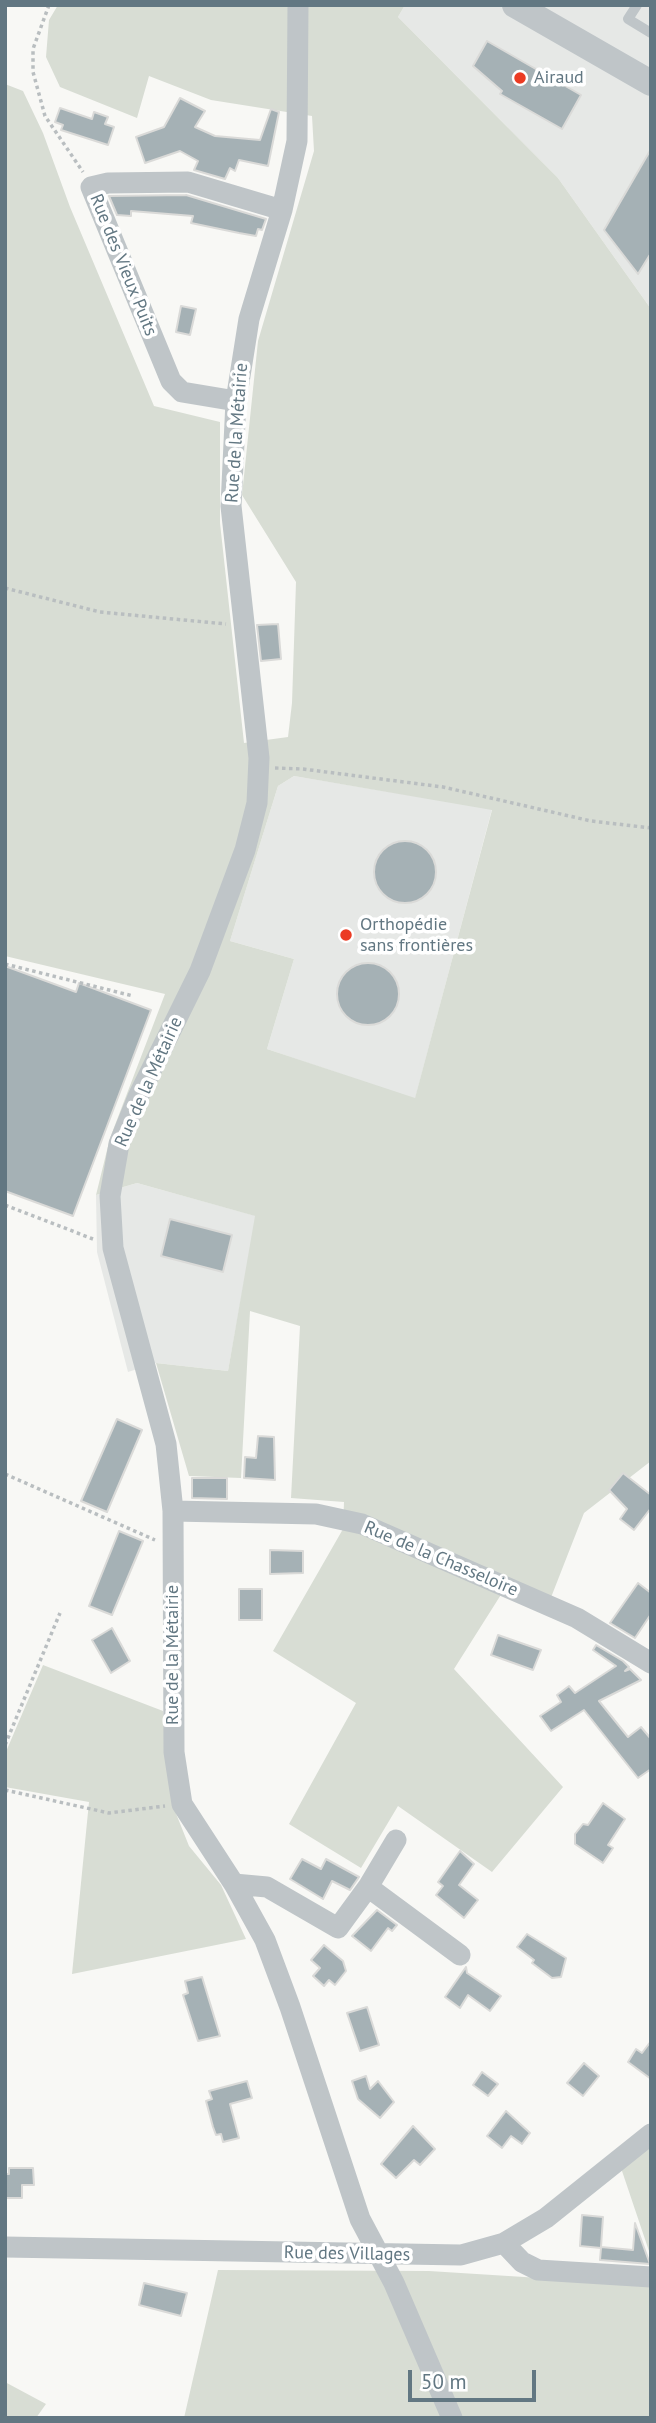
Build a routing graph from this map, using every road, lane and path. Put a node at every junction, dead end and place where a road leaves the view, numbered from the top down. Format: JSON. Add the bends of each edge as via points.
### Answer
{"nodes":[{"id":1,"x":49,"y":5,"type":"edge"},
{"id":2,"x":298,"y":5,"type":"edge"},
{"id":3,"x":515,"y":5,"type":"edge"},
{"id":4,"x":636,"y":5,"type":"edge"},
{"id":5,"x":651,"y":33,"type":"edge"},
{"id":6,"x":646,"y":77,"type":"edge"},
{"id":7,"x":91,"y":187,"type":"junction"},
{"id":8,"x":282,"y":210,"type":"junction"},
{"id":9,"x":236,"y":401,"type":"junction"},
{"id":10,"x":5,"y":588,"type":"edge"},
{"id":11,"x":245,"y":626,"type":"junction"},
{"id":12,"x":259,"y":769,"type":"junction"},
{"id":13,"x":651,"y":828,"type":"edge"},
{"id":14,"x":5,"y":964,"type":"edge"},
{"id":15,"x":133,"y":996,"type":"dead end"},
{"id":16,"x":5,"y":1205,"type":"edge"},
{"id":17,"x":113,"y":1237,"type":"junction"},
{"id":18,"x":5,"y":1474,"type":"edge"},
{"id":19,"x":173,"y":1511,"type":"junction"},
{"id":20,"x":173,"y":1548,"type":"junction"},
{"id":21,"x":60,"y":1613,"type":"dead end"},
{"id":22,"x":651,"y":1663,"type":"edge"},
{"id":23,"x":5,"y":1745,"type":"edge"},
{"id":24,"x":5,"y":1790,"type":"edge"},
{"id":25,"x":182,"y":1804,"type":"junction"},
{"id":26,"x":396,"y":1840,"type":"dead end"},
{"id":27,"x":234,"y":1884,"type":"junction"},
{"id":28,"x":368,"y":1886,"type":"junction"},
{"id":29,"x":460,"y":1955,"type":"dead end"},
{"id":30,"x":651,"y":2134,"type":"edge"},
{"id":31,"x":504,"y":2243,"type":"junction"},
{"id":32,"x":5,"y":2247,"type":"edge"},
{"id":33,"x":380,"y":2255,"type":"junction"},
{"id":34,"x":651,"y":2277,"type":"edge"},
{"id":35,"x":452,"y":2418,"type":"edge"}],
"edges":[{"from":1,"to":7,"type":"path","via":[[33,49],[33,72],[45,116]]},
{"from":2,"to":8,"type":"street","name":"Rue de la Métairie","via":[[297,141]]},
{"from":3,"to":6,"type":"street"},
{"from":4,"to":5,"type":"lane","via":[[628,19]]},
{"from":7,"to":8,"type":"street","name":"Rue des Vieux Puits","via":[[188,182]]},
{"from":7,"to":9,"type":"street","name":"Rue des Vieux Puits","via":[[171,381],[182,392]]},
{"from":8,"to":9,"type":"street","name":"Rue de la Métairie","via":[[249,319]]},
{"from":9,"to":11,"type":"street","name":"Rue de la Métairie","via":[[231,506]]},
{"from":10,"to":11,"type":"path","via":[[100,612]]},
{"from":11,"to":12,"type":"street","name":"Rue de la Métairie"},
{"from":12,"to":13,"type":"path","via":[[303,769],[443,787],[591,821]]},
{"from":12,"to":17,"type":"street","name":"Rue de la Métairie","via":[[257,803],[245,850],[200,971],[119,1144],[110,1196]]},
{"from":14,"to":15,"type":"path"},
{"from":16,"to":17,"type":"path","via":[[93,1238]]},
{"from":17,"to":19,"type":"street","name":"Rue de la Métairie","via":[[166,1444]]},
{"from":18,"to":20,"type":"path"},
{"from":19,"to":20,"type":"street","name":"Rue de la Métairie"},
{"from":19,"to":22,"type":"street","name":"Rue de la Chasseloire","via":[[316,1514],[362,1524],[577,1618]]},
{"from":20,"to":25,"type":"street","name":"Rue de la Métairie","via":[[172,1715]]},
{"from":21,"to":23,"type":"path"},
{"from":24,"to":25,"type":"path","via":[[109,1812]]},
{"from":25,"to":27,"type":"street","name":"Rue de la Métairie"},
{"from":26,"to":28,"type":"street"},
{"from":27,"to":28,"type":"street","via":[[267,1887],[338,1928]]},
{"from":27,"to":33,"type":"street","name":"Rue de la Métairie","via":[[265,1940],[359,2220]]},
{"from":28,"to":29,"type":"street"},
{"from":30,"to":31,"type":"street","name":"Rue des Villages","via":[[546,2218]]},
{"from":31,"to":33,"type":"street","name":"Rue des Villages","via":[[461,2255]]},
{"from":31,"to":34,"type":"street","via":[[522,2262],[538,2270]]},
{"from":32,"to":33,"type":"street","name":"Rue des Villages"},
{"from":33,"to":35,"type":"street","name":"Rue de la Métairie"}]}
